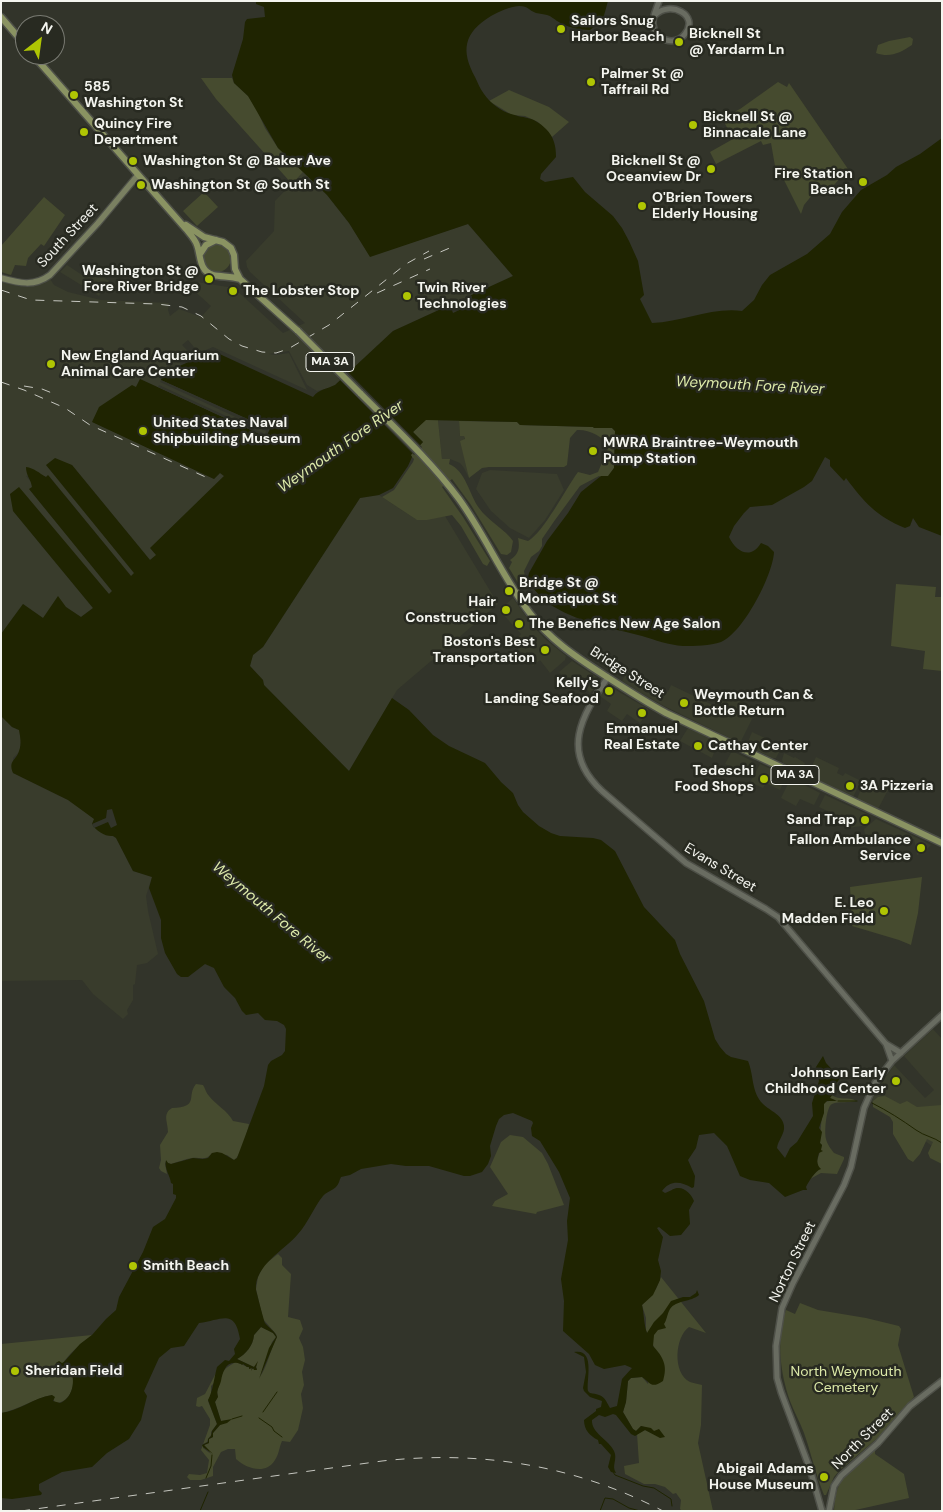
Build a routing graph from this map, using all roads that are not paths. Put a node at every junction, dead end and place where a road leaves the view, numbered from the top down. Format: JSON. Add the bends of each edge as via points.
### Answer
{"nodes":[{"id":1,"x":659,"y":1,"type":"edge"},
{"id":2,"x":655,"y":15,"type":"junction"},
{"id":3,"x":1,"y":17,"type":"edge"},
{"id":4,"x":15,"y":34,"type":"edge"},
{"id":5,"x":42,"y":65,"type":"edge"},
{"id":6,"x":138,"y":175,"type":"junction"},
{"id":7,"x":174,"y":214,"type":"junction"},
{"id":8,"x":216,"y":240,"type":"junction"},
{"id":9,"x":199,"y":256,"type":"junction"},
{"id":10,"x":235,"y":260,"type":"junction"},
{"id":11,"x":218,"y":275,"type":"junction"},
{"id":12,"x":1,"y":278,"type":"edge"},
{"id":13,"x":240,"y":279,"type":"junction"},
{"id":14,"x":608,"y":677,"type":"junction"},
{"id":15,"x":942,"y":843,"type":"edge"},
{"id":16,"x":942,"y":1016,"type":"edge"},
{"id":17,"x":886,"y":1044,"type":"junction"},
{"id":18,"x":901,"y":1053,"type":"junction"},
{"id":19,"x":892,"y":1061,"type":"junction"},
{"id":20,"x":942,"y":1380,"type":"edge"},
{"id":21,"x":821,"y":1511,"type":"edge"},
{"id":22,"x":830,"y":1511,"type":"edge"}],
"edges":[{"from":1,"to":2,"type":"street"},
{"from":2,"to":2,"type":"street","via":[[653,26],[658,36],[677,40],[684,35],[689,23],[685,13],[675,4],[662,8]]},
{"from":3,"to":4,"type":"main road"},
{"from":5,"to":6,"type":"main road"},
{"from":6,"to":7,"type":"main road"},
{"from":6,"to":12,"type":"main road","name":"South Street","via":[[50,275],[34,283]]},
{"from":7,"to":8,"type":"main road","via":[[199,234]]},
{"from":7,"to":9,"type":"main road","via":[[195,241]]},
{"from":8,"to":9,"type":"main road","via":[[206,244]]},
{"from":8,"to":10,"type":"main road","via":[[231,248]]},
{"from":9,"to":11,"type":"main road","via":[[205,270]]},
{"from":10,"to":11,"type":"main road","via":[[227,272]]},
{"from":10,"to":13,"type":"main road"},
{"from":11,"to":13,"type":"main road"},
{"from":13,"to":14,"type":"main road","name":"Bridge Street","number":"MA 3A","bridge":true,"via":[[298,331],[428,461],[470,516],[534,619],[558,643]]},
{"from":14,"to":15,"type":"main road","name":"Bridge Street","number":"MA 3A","via":[[666,712]]},
{"from":14,"to":17,"type":"street","name":"Evans Street","via":[[584,715],[579,734],[581,761],[590,778],[686,863],[778,917]]},
{"from":16,"to":18,"type":"street","name":"Norton Street"},
{"from":17,"to":18,"type":"street","name":"Evans Street"},
{"from":17,"to":19,"type":"street","name":"Evans Street"},
{"from":18,"to":19,"type":"street","name":"Norton Street"},
{"from":19,"to":21,"type":"street","name":"Norton Street","via":[[869,1095],[844,1185],[788,1293],[778,1325],[779,1384],[810,1469]]},
{"from":20,"to":22,"type":"street","name":"North Street","via":[[914,1402],[878,1443],[842,1474],[835,1484]]}]}
